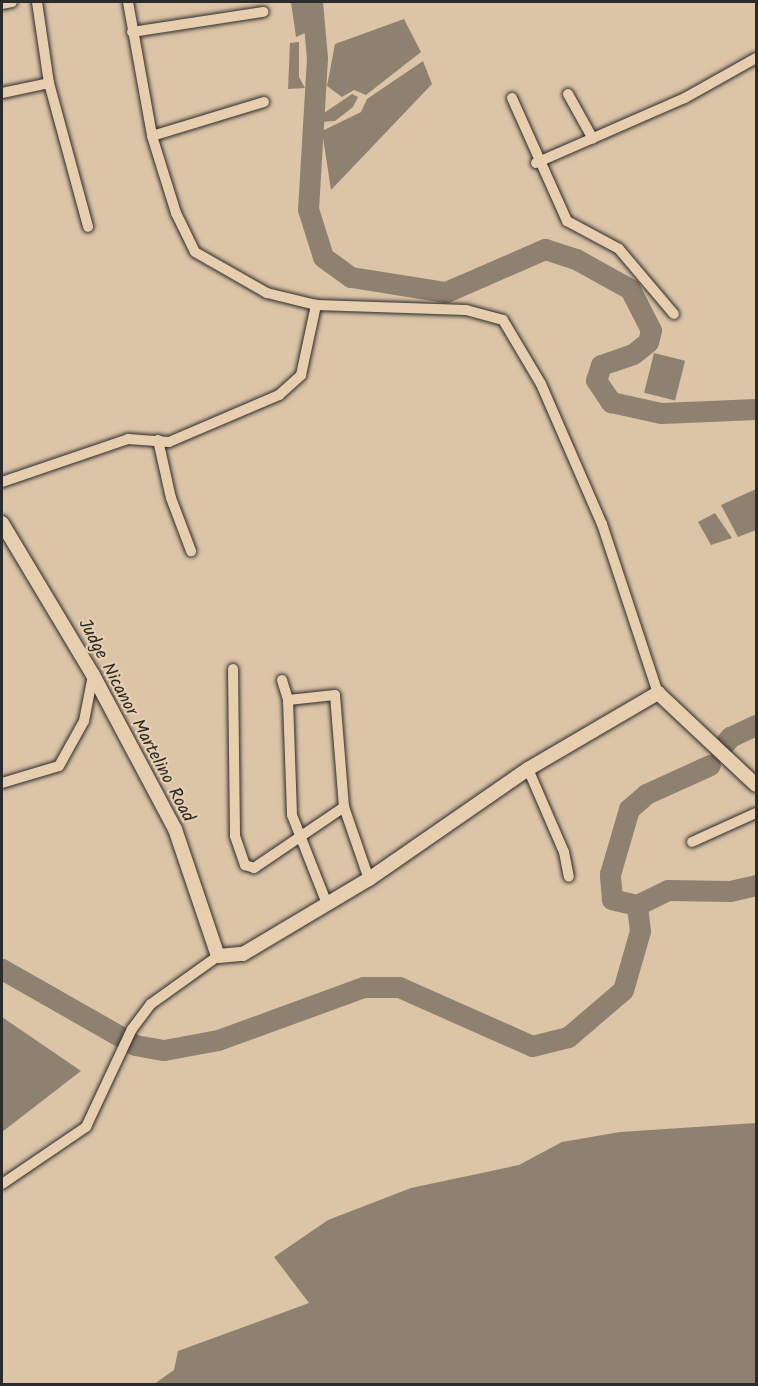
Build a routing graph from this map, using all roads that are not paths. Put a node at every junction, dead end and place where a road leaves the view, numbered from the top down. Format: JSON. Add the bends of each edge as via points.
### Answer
{"nodes":[{"id":1,"x":12,"y":2,"type":"edge"},
{"id":2,"x":37,"y":2,"type":"edge"},
{"id":3,"x":128,"y":2,"type":"edge"},
{"id":4,"x":2,"y":4,"type":"edge"},
{"id":5,"x":264,"y":12,"type":"dead end"},
{"id":6,"x":132,"y":32,"type":"junction"},
{"id":7,"x":756,"y":58,"type":"edge"},
{"id":8,"x":49,"y":84,"type":"junction"},
{"id":9,"x":2,"y":93,"type":"edge"},
{"id":10,"x":568,"y":94,"type":"dead end"},
{"id":11,"x":512,"y":98,"type":"dead end"},
{"id":12,"x":264,"y":102,"type":"dead end"},
{"id":13,"x":152,"y":136,"type":"junction"},
{"id":14,"x":593,"y":139,"type":"junction"},
{"id":15,"x":537,"y":163,"type":"junction"},
{"id":16,"x":88,"y":226,"type":"dead end"},
{"id":17,"x":316,"y":305,"type":"junction"},
{"id":18,"x":674,"y":314,"type":"dead end"},
{"id":19,"x":158,"y":440,"type":"junction"},
{"id":20,"x":2,"y":482,"type":"edge"},
{"id":21,"x":2,"y":524,"type":"edge"},
{"id":22,"x":191,"y":551,"type":"dead end"},
{"id":23,"x":233,"y":669,"type":"dead end"},
{"id":24,"x":93,"y":675,"type":"junction"},
{"id":25,"x":282,"y":680,"type":"dead end"},
{"id":26,"x":658,"y":693,"type":"junction"},
{"id":27,"x":288,"y":700,"type":"junction"},
{"id":28,"x":528,"y":769,"type":"junction"},
{"id":29,"x":2,"y":783,"type":"edge"},
{"id":30,"x":756,"y":785,"type":"edge"},
{"id":31,"x":344,"y":807,"type":"junction"},
{"id":32,"x":756,"y":813,"type":"edge"},
{"id":33,"x":298,"y":838,"type":"junction"},
{"id":34,"x":692,"y":842,"type":"dead end"},
{"id":35,"x":569,"y":877,"type":"dead end"},
{"id":36,"x":369,"y":879,"type":"junction"},
{"id":37,"x":327,"y":904,"type":"junction"},
{"id":38,"x":214,"y":951,"type":"junction"},
{"id":39,"x":2,"y":1184,"type":"edge"}],
"edges":[{"from":1,"to":4,"type":"street"},
{"from":2,"to":8,"type":"street"},
{"from":3,"to":6,"type":"street"},
{"from":5,"to":6,"type":"street"},
{"from":6,"to":13,"type":"street"},
{"from":7,"to":14,"type":"street"},
{"from":8,"to":9,"type":"street"},
{"from":8,"to":16,"type":"street"},
{"from":10,"to":14,"type":"street"},
{"from":11,"to":15,"type":"street"},
{"from":12,"to":13,"type":"street"},
{"from":13,"to":17,"type":"street","via":[[176,213],[195,252],[267,293]]},
{"from":14,"to":15,"type":"street"},
{"from":15,"to":18,"type":"street","via":[[567,221],[619,249]]},
{"from":17,"to":19,"type":"street","via":[[306,361],[292,387],[239,416],[169,442]]},
{"from":17,"to":26,"type":"street","via":[[466,310],[503,320],[541,384],[602,524]]},
{"from":19,"to":20,"type":"street","via":[[128,439]]},
{"from":19,"to":22,"type":"street","via":[[171,498]]},
{"from":21,"to":24,"type":"street","name":"Judge Nicanor Martelino Road"},
{"from":23,"to":33,"type":"street","via":[[235,836],[241,858],[254,868]]},
{"from":24,"to":29,"type":"street","via":[[84,721],[59,766]]},
{"from":24,"to":38,"type":"street","name":"Judge Nicanor Martelino Road","via":[[175,829]]},
{"from":25,"to":27,"type":"street"},
{"from":26,"to":28,"type":"street"},
{"from":26,"to":30,"type":"street"},
{"from":27,"to":31,"type":"street","via":[[335,695]]},
{"from":27,"to":33,"type":"street","via":[[292,815]]},
{"from":28,"to":35,"type":"street","via":[[564,852]]},
{"from":28,"to":36,"type":"street"},
{"from":31,"to":33,"type":"street"},
{"from":31,"to":36,"type":"street"},
{"from":32,"to":34,"type":"street"},
{"from":33,"to":37,"type":"street"},
{"from":36,"to":37,"type":"street"},
{"from":37,"to":38,"type":"street","via":[[243,954]]},
{"from":38,"to":39,"type":"street","via":[[151,1004],[132,1029],[86,1127]]}]}
